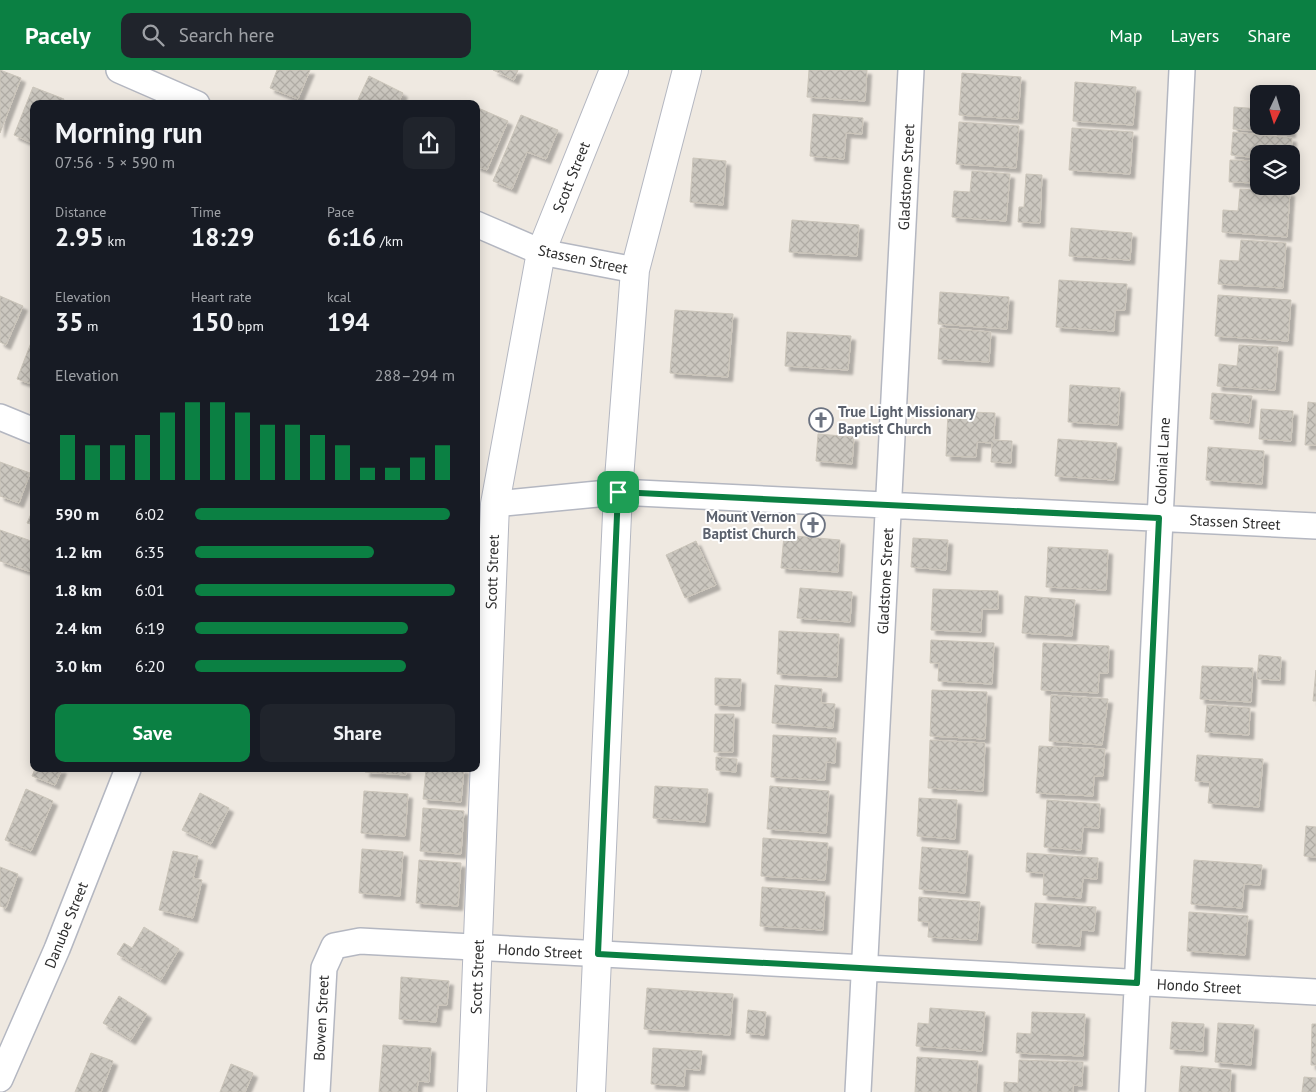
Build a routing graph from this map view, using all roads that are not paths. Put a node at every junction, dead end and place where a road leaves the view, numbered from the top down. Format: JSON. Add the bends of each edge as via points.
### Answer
{"nodes":[{"id":1,"x":119,"y":70,"type":"edge"},
{"id":2,"x":614,"y":70,"type":"edge"},
{"id":3,"x":687,"y":70,"type":"edge"},
{"id":4,"x":911,"y":70,"type":"edge"},
{"id":5,"x":1182,"y":70,"type":"edge"},
{"id":6,"x":188,"y":100,"type":"edge"},
{"id":7,"x":480,"y":226,"type":"edge"},
{"id":8,"x":541,"y":252,"type":"junction"},
{"id":9,"x":635,"y":270,"type":"junction"},
{"id":10,"x":0,"y":417,"type":"edge"},
{"id":11,"x":30,"y":429,"type":"edge"},
{"id":12,"x":618,"y":492,"type":"junction"},
{"id":13,"x":495,"y":504,"type":"junction"},
{"id":14,"x":889,"y":504,"type":"junction"},
{"id":15,"x":1159,"y":518,"type":"junction"},
{"id":16,"x":1316,"y":526,"type":"edge"},
{"id":17,"x":127,"y":772,"type":"edge"},
{"id":18,"x":334,"y":946,"type":"joint"},
{"id":19,"x":478,"y":948,"type":"junction"},
{"id":20,"x":598,"y":954,"type":"junction"},
{"id":21,"x":864,"y":968,"type":"junction"},
{"id":22,"x":1137,"y":983,"type":"junction"},
{"id":23,"x":1316,"y":992,"type":"edge"},
{"id":24,"x":0,"y":1080,"type":"edge"},
{"id":25,"x":317,"y":1092,"type":"edge"},
{"id":26,"x":472,"y":1092,"type":"edge"},
{"id":27,"x":591,"y":1092,"type":"edge"},
{"id":28,"x":858,"y":1092,"type":"edge"},
{"id":29,"x":1132,"y":1092,"type":"edge"}],
"edges":[{"from":1,"to":6,"type":"street"},
{"from":2,"to":8,"type":"main road","name":"Scott Street"},
{"from":3,"to":9,"type":"main road"},
{"from":4,"to":14,"type":"street","name":"Gladstone Street"},
{"from":5,"to":15,"type":"street","name":"Colonial Lane"},
{"from":7,"to":8,"type":"street","name":"Stassen Street"},
{"from":8,"to":9,"type":"street","name":"Stassen Street"},
{"from":8,"to":13,"type":"main road","name":"Scott Street"},
{"from":9,"to":12,"type":"main road"},
{"from":10,"to":11,"type":"street"},
{"from":12,"to":13,"type":"street","name":"Stassen Street"},
{"from":12,"to":14,"type":"street","name":"Stassen Street"},
{"from":12,"to":20,"type":"main road"},
{"from":13,"to":19,"type":"main road","name":"Scott Street"},
{"from":14,"to":15,"type":"street","name":"Stassen Street"},
{"from":14,"to":21,"type":"street","name":"Gladstone Street"},
{"from":15,"to":16,"type":"street","name":"Stassen Street"},
{"from":15,"to":22,"type":"street","name":"Colonial Lane"},
{"from":17,"to":24,"type":"street","name":"Danube Street","via":[[57,949]]},
{"from":18,"to":19,"type":"street","name":"Hondo Street","via":[[360,941]]},
{"from":18,"to":25,"type":"street","name":"Bowen Street","via":[[324,968]]},
{"from":19,"to":20,"type":"street","name":"Hondo Street"},
{"from":19,"to":26,"type":"main road","name":"Scott Street"},
{"from":20,"to":21,"type":"street","name":"Hondo Street"},
{"from":20,"to":27,"type":"main road"},
{"from":21,"to":22,"type":"street","name":"Hondo Street"},
{"from":21,"to":28,"type":"street","name":"Gladstone Street"},
{"from":22,"to":23,"type":"street","name":"Hondo Street"},
{"from":22,"to":29,"type":"street","name":"Colonial Lane"}]}
